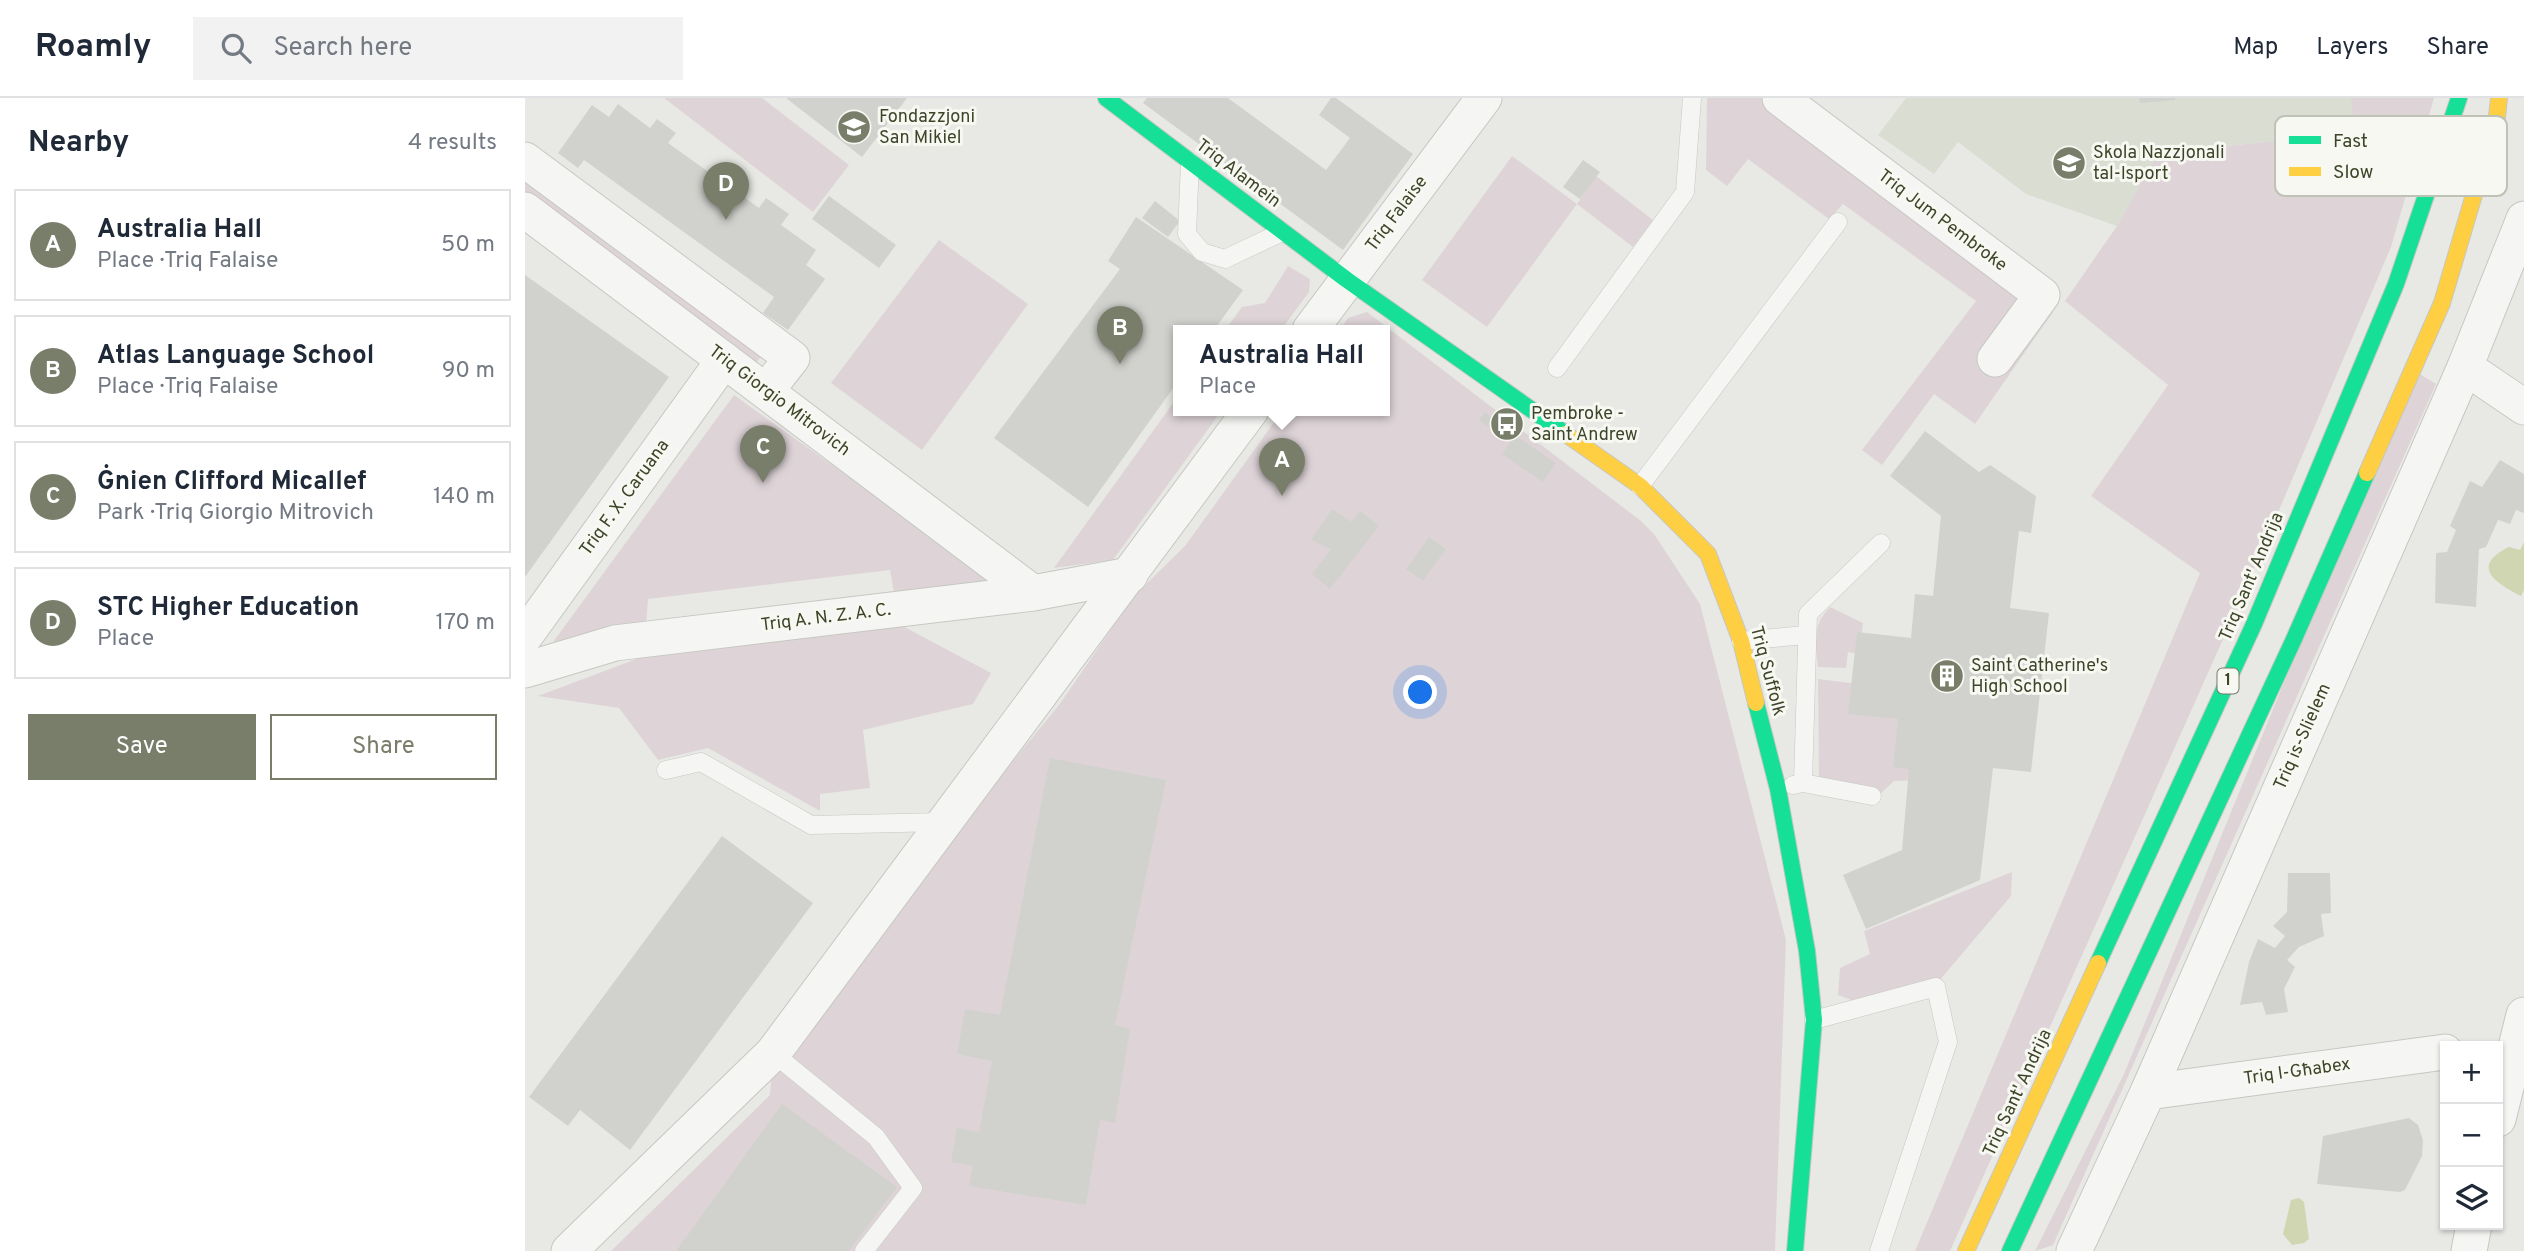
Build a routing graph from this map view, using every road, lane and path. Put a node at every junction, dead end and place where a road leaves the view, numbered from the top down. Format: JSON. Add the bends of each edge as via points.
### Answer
{"nodes":[{"id":1,"x":1106,"y":98,"type":"edge"},
{"id":2,"x":1484,"y":98,"type":"edge"},
{"id":3,"x":1692,"y":98,"type":"edge"},
{"id":4,"x":1780,"y":98,"type":"edge"},
{"id":5,"x":2459,"y":98,"type":"edge"},
{"id":6,"x":2498,"y":98,"type":"edge"},
{"id":7,"x":2453,"y":116,"type":"edge"},
{"id":8,"x":2497,"y":116,"type":"edge"},
{"id":9,"x":525,"y":160,"type":"edge"},
{"id":10,"x":1190,"y":162,"type":"junction"},
{"id":11,"x":2426,"y":196,"type":"edge"},
{"id":12,"x":2474,"y":196,"type":"edge"},
{"id":13,"x":525,"y":210,"type":"edge"},
{"id":14,"x":2524,"y":219,"type":"edge"},
{"id":15,"x":1838,"y":222,"type":"dead end"},
{"id":16,"x":1282,"y":232,"type":"junction"},
{"id":17,"x":1347,"y":280,"type":"junction"},
{"id":18,"x":1314,"y":325,"type":"edge"},
{"id":19,"x":1995,"y":359,"type":"dead end"},
{"id":20,"x":725,"y":360,"type":"junction"},
{"id":21,"x":2465,"y":367,"type":"junction"},
{"id":22,"x":1557,"y":369,"type":"dead end"},
{"id":23,"x":765,"y":391,"type":"junction"},
{"id":24,"x":2524,"y":407,"type":"edge"},
{"id":25,"x":1247,"y":416,"type":"edge"},
{"id":26,"x":1640,"y":486,"type":"junction"},
{"id":27,"x":1881,"y":543,"type":"dead end"},
{"id":28,"x":1130,"y":575,"type":"junction"},
{"id":29,"x":1033,"y":593,"type":"junction"},
{"id":30,"x":1805,"y":635,"type":"junction"},
{"id":31,"x":525,"y":636,"type":"edge"},
{"id":32,"x":1741,"y":641,"type":"junction"},
{"id":33,"x":525,"y":670,"type":"edge"},
{"id":34,"x":666,"y":770,"type":"dead end"},
{"id":35,"x":1803,"y":783,"type":"junction"},
{"id":36,"x":1778,"y":789,"type":"junction"},
{"id":37,"x":1872,"y":796,"type":"dead end"},
{"id":38,"x":943,"y":822,"type":"junction"},
{"id":39,"x":1814,"y":1020,"type":"junction"},
{"id":40,"x":2508,"y":1035,"type":"edge"},
{"id":41,"x":773,"y":1053,"type":"junction"},
{"id":42,"x":2440,"y":1053,"type":"edge"},
{"id":43,"x":2148,"y":1092,"type":"junction"},
{"id":44,"x":2500,"y":1104,"type":"edge"},
{"id":45,"x":2473,"y":1230,"type":"edge"},
{"id":46,"x":569,"y":1251,"type":"edge"},
{"id":47,"x":864,"y":1251,"type":"edge"},
{"id":48,"x":1795,"y":1251,"type":"edge"},
{"id":49,"x":1879,"y":1251,"type":"edge"},
{"id":50,"x":1966,"y":1251,"type":"edge"},
{"id":51,"x":2010,"y":1251,"type":"edge"},
{"id":52,"x":2074,"y":1251,"type":"edge"},
{"id":53,"x":2469,"y":1251,"type":"edge"}],
"edges":[{"from":1,"to":10,"type":"main road","name":"Triq Alamein"},
{"from":2,"to":17,"type":"street","name":"Triq Falaise"},
{"from":3,"to":22,"type":"lane","via":[[1685,192]]},
{"from":4,"to":19,"type":"street","name":"Triq Jum Pembroke","via":[[2042,295]]},
{"from":5,"to":7,"type":"main road","name":"Triq Sant' Andrija","number":"1"},
{"from":6,"to":8,"type":"main road"},
{"from":9,"to":23,"type":"street","via":[[792,358]]},
{"from":10,"to":16,"type":"main road","name":"Triq Alamein"},
{"from":10,"to":16,"type":"lane","via":[[1187,234],[1202,252],[1225,258]]},
{"from":11,"to":50,"type":"main road","name":"Triq Sant' Andrija","number":"1","via":[[2396,284],[2254,624]]},
{"from":12,"to":51,"type":"main road","via":[[2442,303],[2294,639]]},
{"from":13,"to":20,"type":"street","name":"Triq Giorgio Mitrovich"},
{"from":14,"to":21,"type":"street","name":"Triq is-Slielem"},
{"from":15,"to":26,"type":"lane"},
{"from":16,"to":17,"type":"main road","name":"Triq Alamein"},
{"from":17,"to":18,"type":"street","name":"Triq Falaise"},
{"from":17,"to":26,"type":"main road","name":"Triq Suffolk"},
{"from":20,"to":23,"type":"street","name":"Triq Giorgio Mitrovich"},
{"from":20,"to":31,"type":"street","name":"Triq F. X. Caruana"},
{"from":21,"to":24,"type":"street"},
{"from":21,"to":43,"type":"street","name":"Triq is-Slielem"},
{"from":23,"to":29,"type":"street","name":"Triq Giorgio Mitrovich"},
{"from":25,"to":28,"type":"street"},
{"from":26,"to":32,"type":"main road","name":"Triq Suffolk","via":[[1708,554]]},
{"from":27,"to":30,"type":"lane","via":[[1808,614]]},
{"from":28,"to":29,"type":"street","name":"Triq A. N. Z. A. C."},
{"from":28,"to":38,"type":"street"},
{"from":29,"to":33,"type":"street","name":"Triq A. N. Z. A. C.","via":[[615,643]]},
{"from":30,"to":32,"type":"lane"},
{"from":30,"to":35,"type":"lane"},
{"from":32,"to":36,"type":"main road","name":"Triq Suffolk"},
{"from":34,"to":38,"type":"lane","via":[[701,762],[811,825]]},
{"from":35,"to":36,"type":"lane"},
{"from":35,"to":37,"type":"lane"},
{"from":36,"to":39,"type":"main road","name":"Triq Suffolk","via":[[1807,951]]},
{"from":38,"to":41,"type":"street"},
{"from":39,"to":48,"type":"main road","name":"Triq Suffolk"},
{"from":39,"to":49,"type":"lane","via":[[1936,987],[1948,1042]]},
{"from":40,"to":44,"type":"street"},
{"from":41,"to":46,"type":"street"},
{"from":41,"to":47,"type":"lane","via":[[876,1137],[913,1188]]},
{"from":42,"to":43,"type":"street","name":"Triq l-Għabex"},
{"from":43,"to":52,"type":"street","name":"Triq is-Slielem"},
{"from":45,"to":53,"type":"street"}]}
